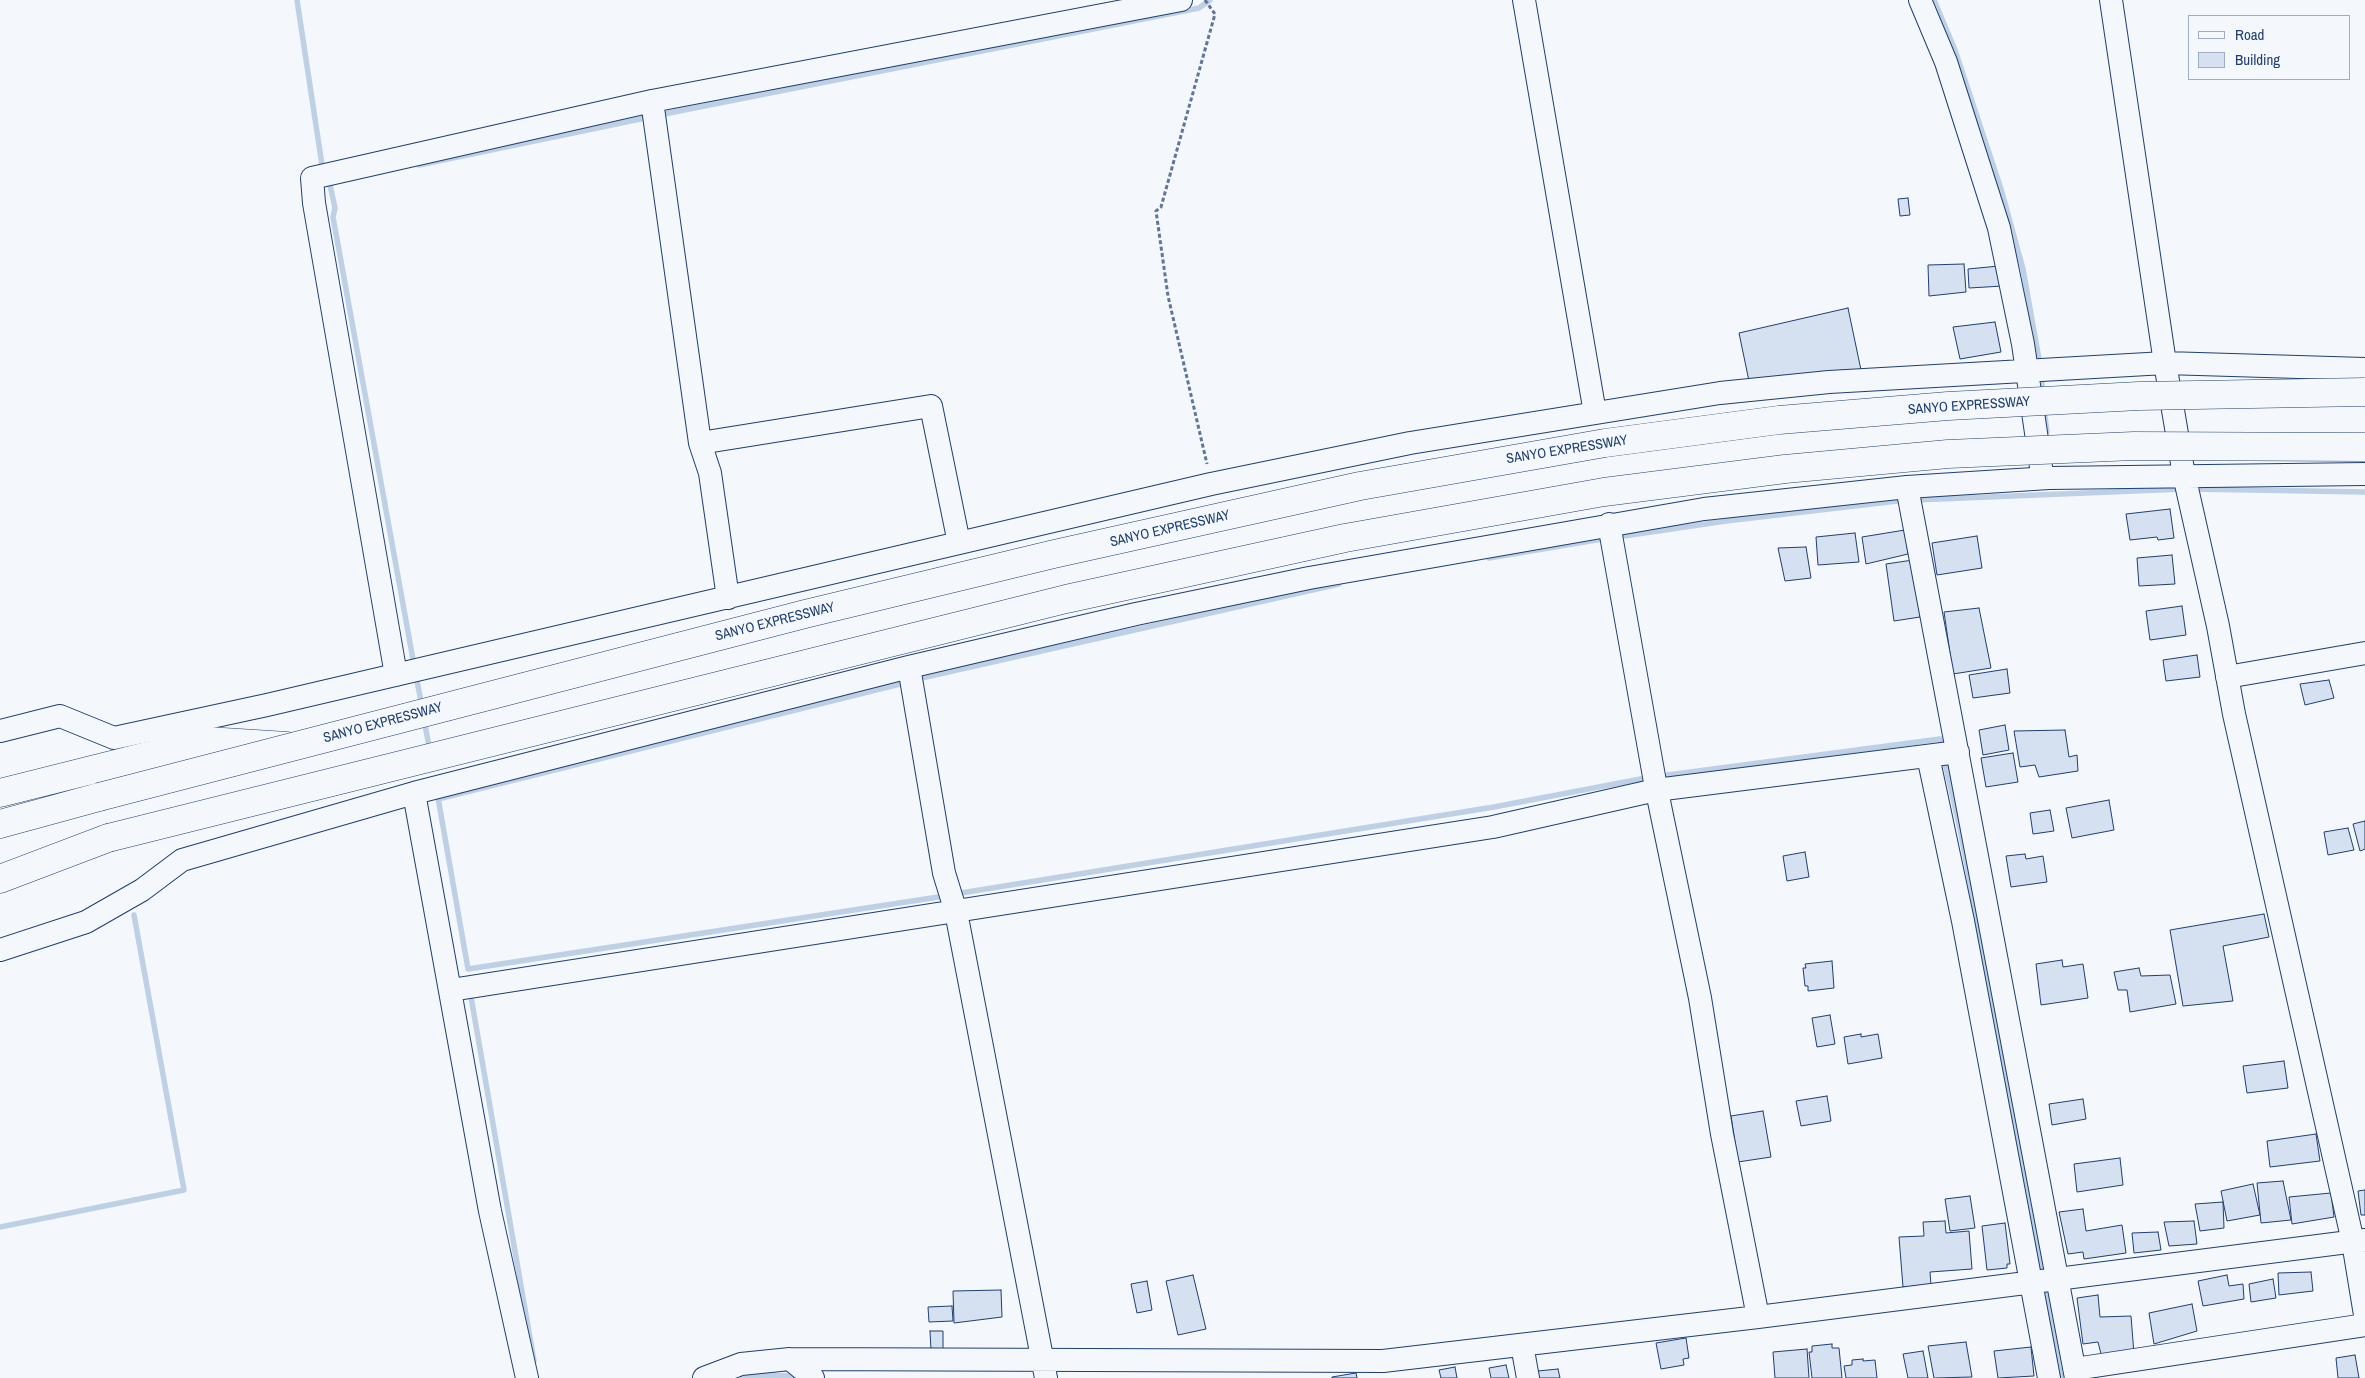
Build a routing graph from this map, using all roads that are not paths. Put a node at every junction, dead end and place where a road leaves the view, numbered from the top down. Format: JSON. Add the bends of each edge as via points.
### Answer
{"nodes":[{"id":1,"x":1181,"y":0,"type":"edge"},
{"id":2,"x":1524,"y":0,"type":"edge"},
{"id":3,"x":1920,"y":0,"type":"edge"},
{"id":4,"x":2111,"y":0,"type":"edge"},
{"id":5,"x":654,"y":112,"type":"junction"},
{"id":6,"x":2165,"y":363,"type":"junction"},
{"id":7,"x":2037,"y":369,"type":"junction"},
{"id":8,"x":2365,"y":369,"type":"edge"},
{"id":9,"x":2365,"y":392,"type":"edge"},
{"id":10,"x":1595,"y":413,"type":"junction"},
{"id":11,"x":700,"y":443,"type":"junction"},
{"id":12,"x":2365,"y":446,"type":"edge"},
{"id":13,"x":2365,"y":474,"type":"edge"},
{"id":14,"x":2050,"y":478,"type":"junction"},
{"id":15,"x":2187,"y":486,"type":"junction"},
{"id":16,"x":1909,"y":496,"type":"junction"},
{"id":17,"x":1610,"y":534,"type":"junction"},
{"id":18,"x":959,"y":543,"type":"junction"},
{"id":19,"x":728,"y":598,"type":"junction"},
{"id":20,"x":2365,"y":654,"type":"edge"},
{"id":21,"x":410,"y":672,"type":"junction"},
{"id":22,"x":911,"y":677,"type":"junction"},
{"id":23,"x":2227,"y":677,"type":"junction"},
{"id":24,"x":0,"y":731,"type":"edge"},
{"id":25,"x":293,"y":747,"type":"junction"},
{"id":26,"x":1943,"y":754,"type":"junction"},
{"id":27,"x":1655,"y":781,"type":"junction"},
{"id":28,"x":429,"y":789,"type":"junction"},
{"id":29,"x":0,"y":793,"type":"edge"},
{"id":30,"x":0,"y":824,"type":"edge"},
{"id":31,"x":108,"y":838,"type":"junction"},
{"id":32,"x":0,"y":867,"type":"edge"},
{"id":33,"x":0,"y":879,"type":"edge"},
{"id":34,"x":953,"y":901,"type":"junction"},
{"id":35,"x":0,"y":950,"type":"edge"},
{"id":36,"x":464,"y":988,"type":"junction"},
{"id":37,"x":2359,"y":1241,"type":"edge"},
{"id":38,"x":2045,"y":1280,"type":"junction"},
{"id":39,"x":2365,"y":1315,"type":"edge"},
{"id":40,"x":1758,"y":1317,"type":"junction"},
{"id":41,"x":2365,"y":1325,"type":"edge"},
{"id":42,"x":1522,"y":1345,"type":"junction"},
{"id":43,"x":790,"y":1359,"type":"junction"},
{"id":44,"x":1044,"y":1369,"type":"edge"},
{"id":45,"x":2076,"y":1374,"type":"edge"},
{"id":46,"x":527,"y":1378,"type":"edge"},
{"id":47,"x":704,"y":1378,"type":"edge"},
{"id":48,"x":813,"y":1378,"type":"edge"},
{"id":49,"x":1528,"y":1378,"type":"edge"},
{"id":50,"x":2049,"y":1378,"type":"edge"}],
"edges":[{"from":1,"to":5,"type":"street"},
{"from":2,"to":10,"type":"street"},
{"from":3,"to":7,"type":"street","via":[[1946,62],[1999,228]]},
{"from":4,"to":6,"type":"street"},
{"from":5,"to":11,"type":"street"},
{"from":5,"to":21,"type":"street","via":[[312,178],[314,203]]},
{"from":6,"to":7,"type":"street"},
{"from":6,"to":8,"type":"street"},
{"from":6,"to":15,"type":"street"},
{"from":7,"to":10,"type":"street","via":[[1829,382],[1730,392]]},
{"from":7,"to":14,"type":"street"},
{"from":9,"to":25,"type":"highway","name":"SANYO EXPRESSWAY","bridge":true,"via":[[2139,396],[1948,406],[1779,420],[1605,443],[1360,486],[1054,554],[805,614]]},
{"from":10,"to":18,"type":"street","via":[[1410,443],[1211,484]]},
{"from":11,"to":18,"type":"street","via":[[932,406]]},
{"from":11,"to":19,"type":"street","via":[[710,473]]},
{"from":12,"to":31,"type":"highway","bridge":true,"via":[[2134,446],[1948,454],[1785,468],[1604,492],[1345,538],[1066,599]]},
{"from":13,"to":15,"type":"street"},
{"from":14,"to":15,"type":"street"},
{"from":14,"to":16,"type":"street"},
{"from":15,"to":23,"type":"street"},
{"from":16,"to":17,"type":"street","via":[[1704,509]]},
{"from":16,"to":26,"type":"street"},
{"from":17,"to":22,"type":"street","via":[[1309,578],[1136,614]]},
{"from":17,"to":27,"type":"street"},
{"from":18,"to":19,"type":"street"},
{"from":19,"to":21,"type":"street"},
{"from":20,"to":23,"type":"street"},
{"from":21,"to":24,"type":"street","via":[[114,738],[60,716]]},
{"from":22,"to":28,"type":"street"},
{"from":22,"to":34,"type":"street"},
{"from":23,"to":37,"type":"street"},
{"from":25,"to":29,"type":"highway","bridge":true,"via":[[206,741]]},
{"from":25,"to":30,"type":"highway","name":"SANYO EXPRESSWAY","bridge":true},
{"from":26,"to":27,"type":"street"},
{"from":26,"to":38,"type":"street","via":[[1964,922]]},
{"from":26,"to":38,"type":"street","via":[[2043,1212]]},
{"from":27,"to":34,"type":"street","via":[[1493,827]]},
{"from":27,"to":40,"type":"street","via":[[1700,998],[1722,1134]]},
{"from":28,"to":35,"type":"street","via":[[182,860],[142,890],[86,922]]},
{"from":28,"to":36,"type":"street"},
{"from":31,"to":32,"type":"highway"},
{"from":31,"to":33,"type":"highway"},
{"from":34,"to":36,"type":"street"},
{"from":34,"to":44,"type":"street"},
{"from":36,"to":46,"type":"street","via":[[490,1211]]},
{"from":37,"to":38,"type":"street"},
{"from":37,"to":39,"type":"street"},
{"from":38,"to":40,"type":"street"},
{"from":38,"to":45,"type":"street"},
{"from":38,"to":50,"type":"street"},
{"from":40,"to":42,"type":"street"},
{"from":41,"to":45,"type":"street"},
{"from":42,"to":44,"type":"street","via":[[1383,1361]]},
{"from":42,"to":49,"type":"street"},
{"from":43,"to":44,"type":"street"},
{"from":43,"to":47,"type":"street","via":[[741,1364]]},
{"from":43,"to":48,"type":"street"}]}
